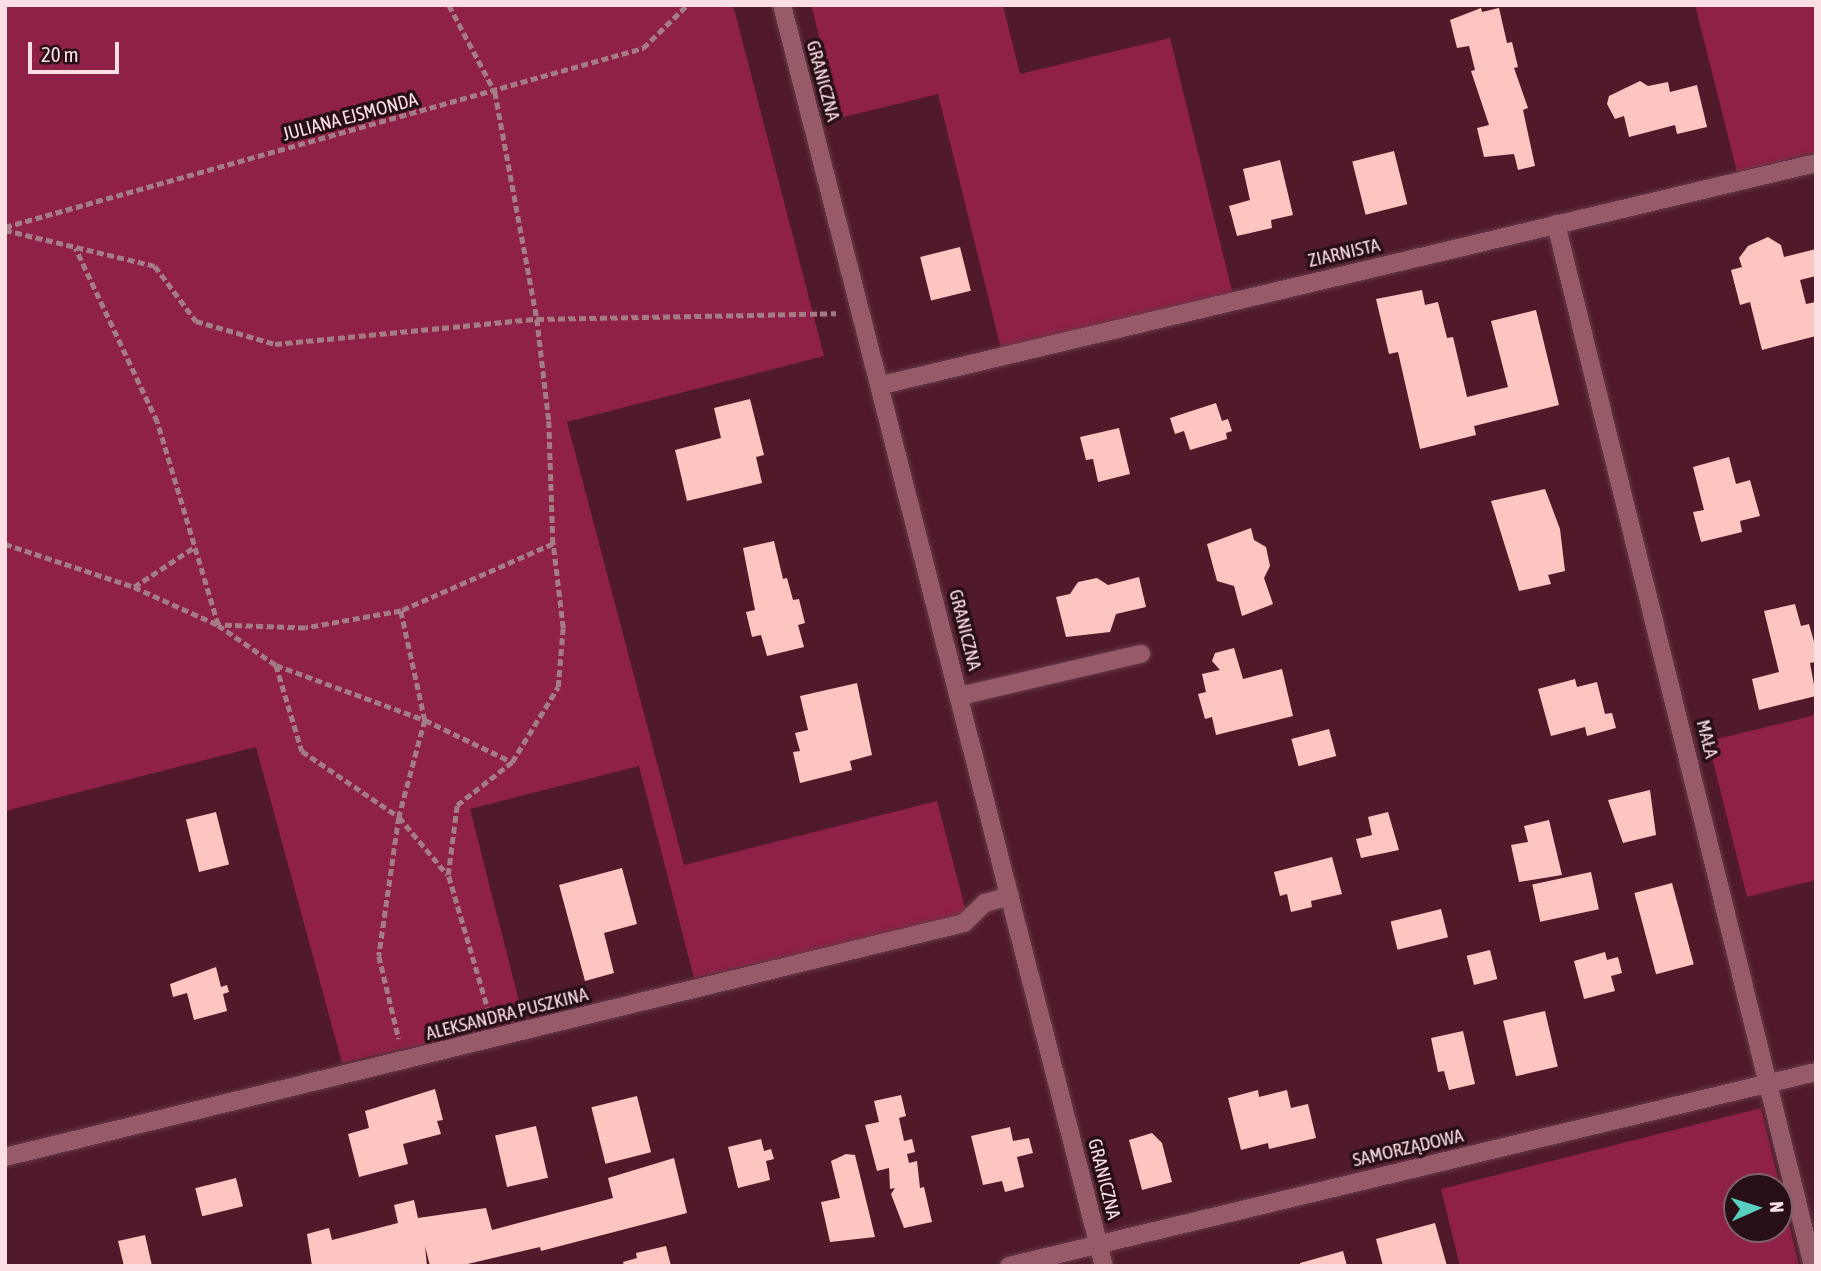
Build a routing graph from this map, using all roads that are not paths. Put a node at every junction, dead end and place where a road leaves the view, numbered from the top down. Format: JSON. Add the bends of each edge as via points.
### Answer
{"nodes":[{"id":1,"x":782,"y":5,"type":"edge"},
{"id":2,"x":1816,"y":163,"type":"edge"},
{"id":3,"x":1556,"y":224,"type":"junction"},
{"id":4,"x":882,"y":385,"type":"junction"},
{"id":5,"x":1141,"y":654,"type":"dead end"},
{"id":6,"x":960,"y":696,"type":"junction"},
{"id":7,"x":1010,"y":896,"type":"junction"},
{"id":8,"x":1816,"y":1072,"type":"edge"},
{"id":9,"x":1770,"y":1084,"type":"junction"},
{"id":10,"x":5,"y":1157,"type":"edge"},
{"id":11,"x":1099,"y":1244,"type":"junction"},
{"id":12,"x":1009,"y":1266,"type":"edge"},
{"id":13,"x":1104,"y":1266,"type":"edge"},
{"id":14,"x":1813,"y":1266,"type":"edge"}],
"edges":[{"from":1,"to":4,"type":"street","name":"GRANICZNA"},
{"from":2,"to":3,"type":"street","name":"ZIARNISTA"},
{"from":3,"to":4,"type":"street","name":"ZIARNISTA"},
{"from":3,"to":9,"type":"street","name":"MAŁA"},
{"from":4,"to":6,"type":"street","name":"GRANICZNA"},
{"from":5,"to":6,"type":"street"},
{"from":6,"to":7,"type":"street","name":"GRANICZNA"},
{"from":7,"to":10,"type":"street","name":"ALEKSANDRA PUSZKINA","via":[[985,903],[964,923]]},
{"from":7,"to":11,"type":"street","name":"GRANICZNA"},
{"from":8,"to":9,"type":"street","name":"SAMORZĄDOWA"},
{"from":9,"to":11,"type":"street","name":"SAMORZĄDOWA"},
{"from":9,"to":14,"type":"street","name":"MAŁA"},
{"from":11,"to":12,"type":"street","name":"SAMORZĄDOWA"},
{"from":11,"to":13,"type":"street","name":"GRANICZNA"}]}
